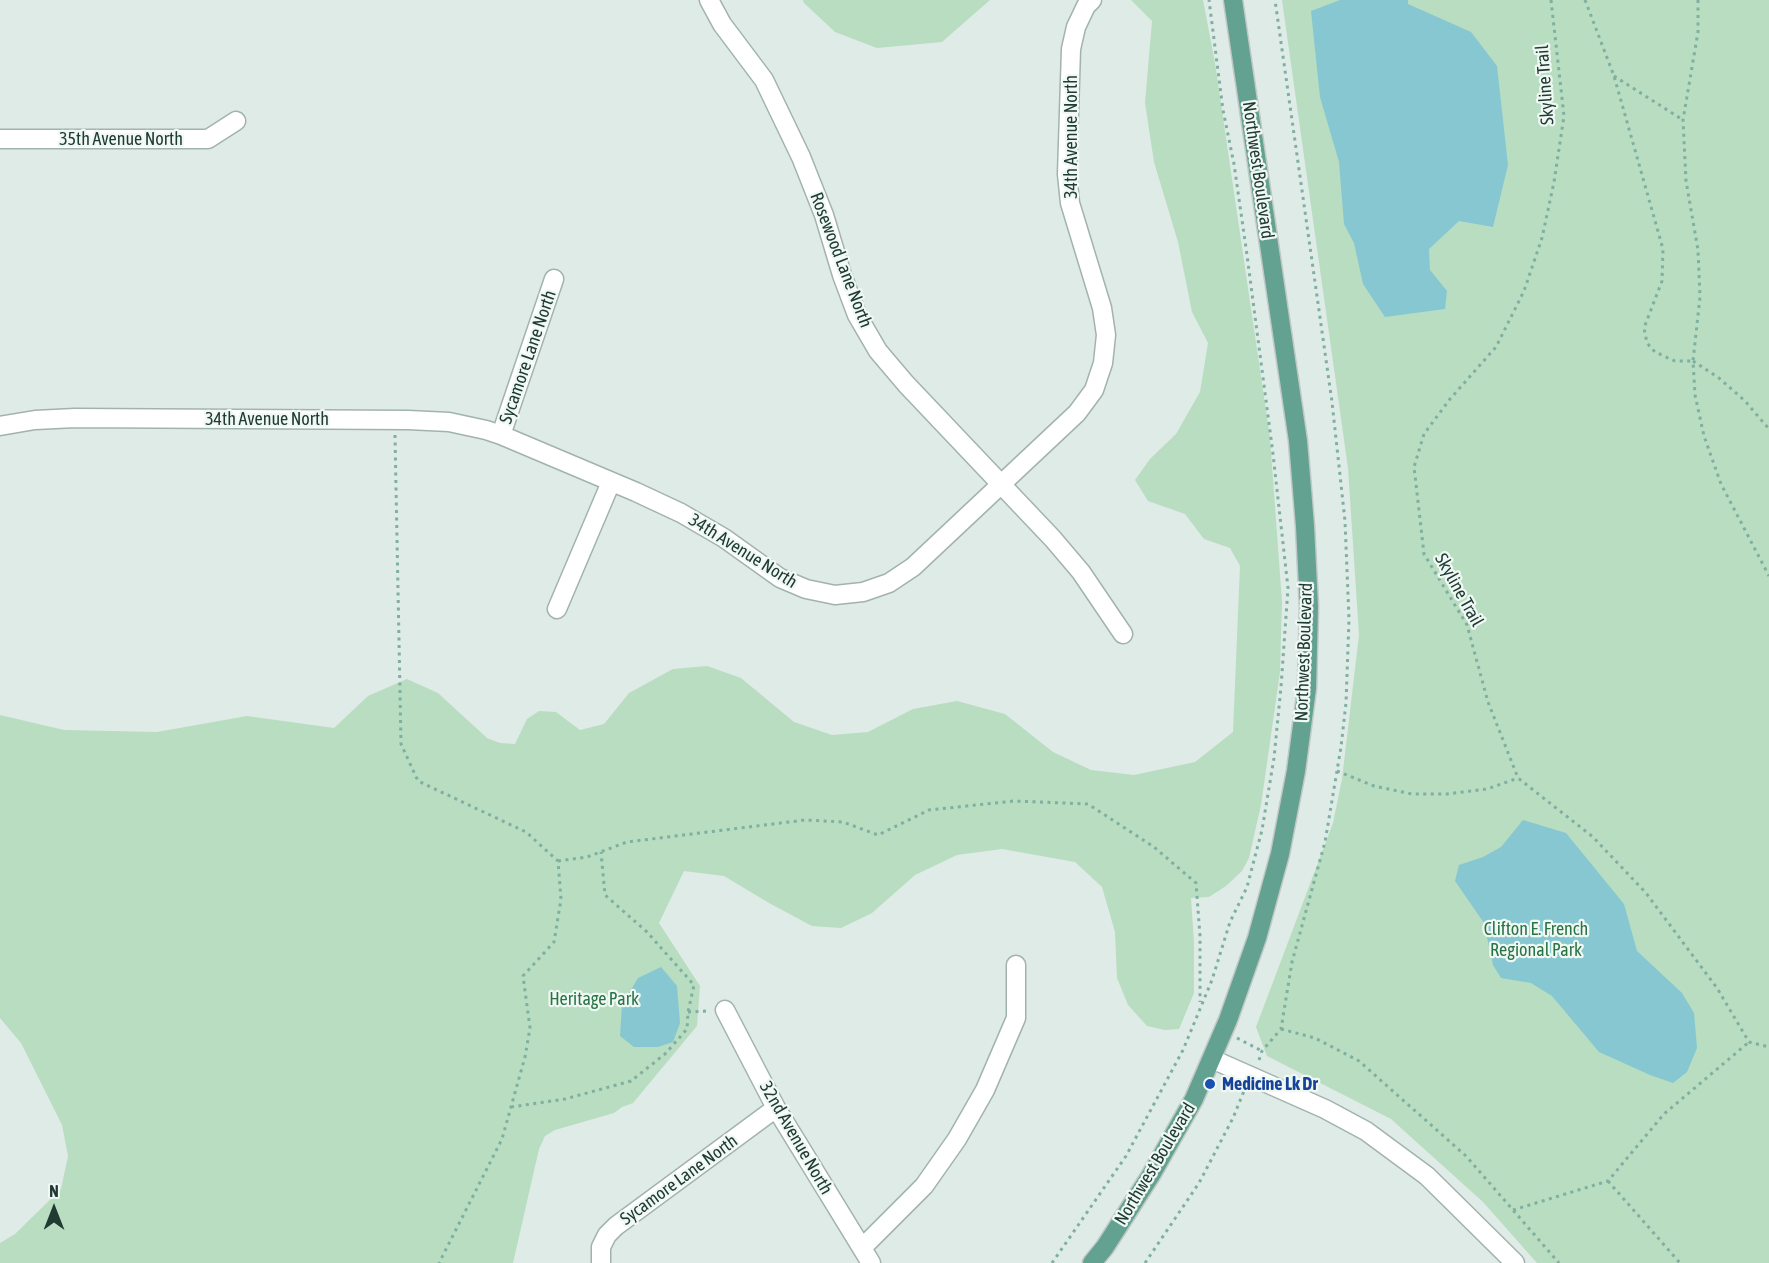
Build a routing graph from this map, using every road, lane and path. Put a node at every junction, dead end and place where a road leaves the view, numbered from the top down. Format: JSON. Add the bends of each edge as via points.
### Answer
{"nodes":[{"id":1,"x":710,"y":0,"type":"edge"},
{"id":2,"x":1092,"y":0,"type":"edge"},
{"id":3,"x":1209,"y":0,"type":"edge"},
{"id":4,"x":1233,"y":0,"type":"edge"},
{"id":5,"x":1551,"y":0,"type":"edge"},
{"id":6,"x":1585,"y":0,"type":"edge"},
{"id":7,"x":1698,"y":0,"type":"edge"},
{"id":8,"x":1614,"y":76,"type":"junction"},
{"id":9,"x":1683,"y":120,"type":"junction"},
{"id":10,"x":236,"y":121,"type":"dead end"},
{"id":11,"x":0,"y":139,"type":"edge"},
{"id":12,"x":554,"y":279,"type":"dead end"},
{"id":13,"x":1693,"y":361,"type":"junction"},
{"id":14,"x":395,"y":420,"type":"junction"},
{"id":15,"x":0,"y":426,"type":"edge"},
{"id":16,"x":1769,"y":429,"type":"edge"},
{"id":17,"x":501,"y":435,"type":"junction"},
{"id":18,"x":611,"y":482,"type":"junction"},
{"id":19,"x":1001,"y":484,"type":"junction"},
{"id":20,"x":1769,"y":576,"type":"edge"},
{"id":21,"x":557,"y":609,"type":"dead end"},
{"id":22,"x":1123,"y":634,"type":"dead end"},
{"id":23,"x":1337,"y":771,"type":"dead end"},
{"id":24,"x":1518,"y":778,"type":"junction"},
{"id":25,"x":601,"y":852,"type":"junction"},
{"id":26,"x":558,"y":861,"type":"junction"},
{"id":27,"x":1016,"y":965,"type":"dead end"},
{"id":28,"x":1200,"y":1005,"type":"junction"},
{"id":29,"x":725,"y":1010,"type":"dead end"},
{"id":30,"x":1749,"y":1042,"type":"junction"},
{"id":31,"x":1769,"y":1047,"type":"edge"},
{"id":32,"x":1262,"y":1051,"type":"dead end"},
{"id":33,"x":1212,"y":1059,"type":"junction"},
{"id":34,"x":1242,"y":1095,"type":"dead end"},
{"id":35,"x":511,"y":1107,"type":"junction"},
{"id":36,"x":776,"y":1108,"type":"junction"},
{"id":37,"x":1608,"y":1181,"type":"junction"},
{"id":38,"x":1513,"y":1210,"type":"junction"},
{"id":39,"x":866,"y":1256,"type":"edge"},
{"id":40,"x":439,"y":1263,"type":"edge"},
{"id":41,"x":601,"y":1263,"type":"edge"},
{"id":42,"x":1052,"y":1263,"type":"edge"},
{"id":43,"x":1092,"y":1263,"type":"edge"},
{"id":44,"x":1145,"y":1263,"type":"edge"},
{"id":45,"x":1515,"y":1263,"type":"edge"},
{"id":46,"x":1559,"y":1263,"type":"edge"},
{"id":47,"x":1680,"y":1263,"type":"edge"}],
"edges":[{"from":1,"to":19,"type":"street","name":"Rosewood Lane North","via":[[722,24],[764,80],[801,157],[857,315],[878,351]]},
{"from":2,"to":19,"type":"street","name":"34th Avenue North","via":[[1076,27],[1071,49],[1067,174],[1070,203],[1102,308],[1106,335],[1103,363],[1094,390],[1077,413]]},
{"from":3,"to":28,"type":"path","via":[[1247,255],[1288,588],[1274,758],[1262,830],[1247,887]]},
{"from":4,"to":33,"type":"main road","name":"Northwest Boulevard","via":[[1298,441],[1309,607],[1307,676],[1296,771],[1280,854],[1253,948]]},
{"from":5,"to":24,"type":"path","name":"Skyline Trail","via":[[1564,116],[1542,238],[1524,291],[1496,347],[1424,434],[1414,467],[1424,554],[1467,625],[1488,702]]},
{"from":6,"to":8,"type":"path"},
{"from":7,"to":9,"type":"path","via":[[1698,32]]},
{"from":8,"to":9,"type":"path"},
{"from":8,"to":13,"type":"path","via":[[1663,249],[1662,281],[1644,328],[1647,343],[1655,352],[1675,361]]},
{"from":9,"to":13,"type":"path","via":[[1700,297]]},
{"from":10,"to":11,"type":"street","name":"35th Avenue North","via":[[208,139]]},
{"from":12,"to":17,"type":"street","name":"Sycamore Lane North"},
{"from":13,"to":16,"type":"path","via":[[1745,401]]},
{"from":13,"to":20,"type":"path","via":[[1704,436],[1721,484]]},
{"from":14,"to":15,"type":"street","name":"34th Avenue North","via":[[75,418]]},
{"from":14,"to":17,"type":"street","name":"34th Avenue North","via":[[448,422]]},
{"from":14,"to":26,"type":"path","via":[[401,744],[418,781],[526,832]]},
{"from":17,"to":18,"type":"street","name":"34th Avenue North"},
{"from":18,"to":19,"type":"street","name":"34th Avenue North","via":[[681,513],[780,578],[835,595],[863,592],[889,583],[913,567]]},
{"from":18,"to":21,"type":"street"},
{"from":19,"to":22,"type":"street","name":"Rosewood Lane North","via":[[1081,572]]},
{"from":23,"to":24,"type":"path","via":[[1374,786],[1412,794],[1487,789]]},
{"from":24,"to":30,"type":"path","via":[[1593,837],[1646,893],[1717,988]]},
{"from":25,"to":26,"type":"path"},
{"from":25,"to":28,"type":"path","via":[[627,842],[805,820],[843,822],[878,835],[929,810],[1014,801],[1088,804],[1154,847],[1196,883]]},
{"from":25,"to":35,"type":"path","via":[[605,895],[647,932],[694,985],[687,1029],[665,1054],[631,1081],[565,1099]]},
{"from":26,"to":35,"type":"path","via":[[561,899],[554,942],[523,976],[530,1028]]},
{"from":27,"to":39,"type":"street","via":[[1016,1018],[985,1090],[924,1186]]},
{"from":28,"to":42,"type":"path","via":[[1183,1050],[1125,1156]]},
{"from":29,"to":36,"type":"street","name":"32nd Avenue North"},
{"from":30,"to":31,"type":"path"},
{"from":30,"to":37,"type":"path","via":[[1664,1114]]},
{"from":32,"to":38,"type":"path","via":[[1281,1029],[1315,1038],[1359,1061],[1466,1156]]},
{"from":33,"to":43,"type":"main road","name":"Northwest Boulevard","via":[[1151,1175]]},
{"from":33,"to":45,"type":"street","via":[[1366,1131],[1427,1176]]},
{"from":34,"to":44,"type":"path","via":[[1199,1183]]},
{"from":35,"to":40,"type":"path","via":[[502,1139]]},
{"from":36,"to":39,"type":"street","name":"32nd Avenue North"},
{"from":36,"to":41,"type":"street","name":"Sycamore Lane North","via":[[616,1226],[601,1247]]},
{"from":37,"to":38,"type":"path"},
{"from":37,"to":47,"type":"path"},
{"from":38,"to":46,"type":"path"}]}
